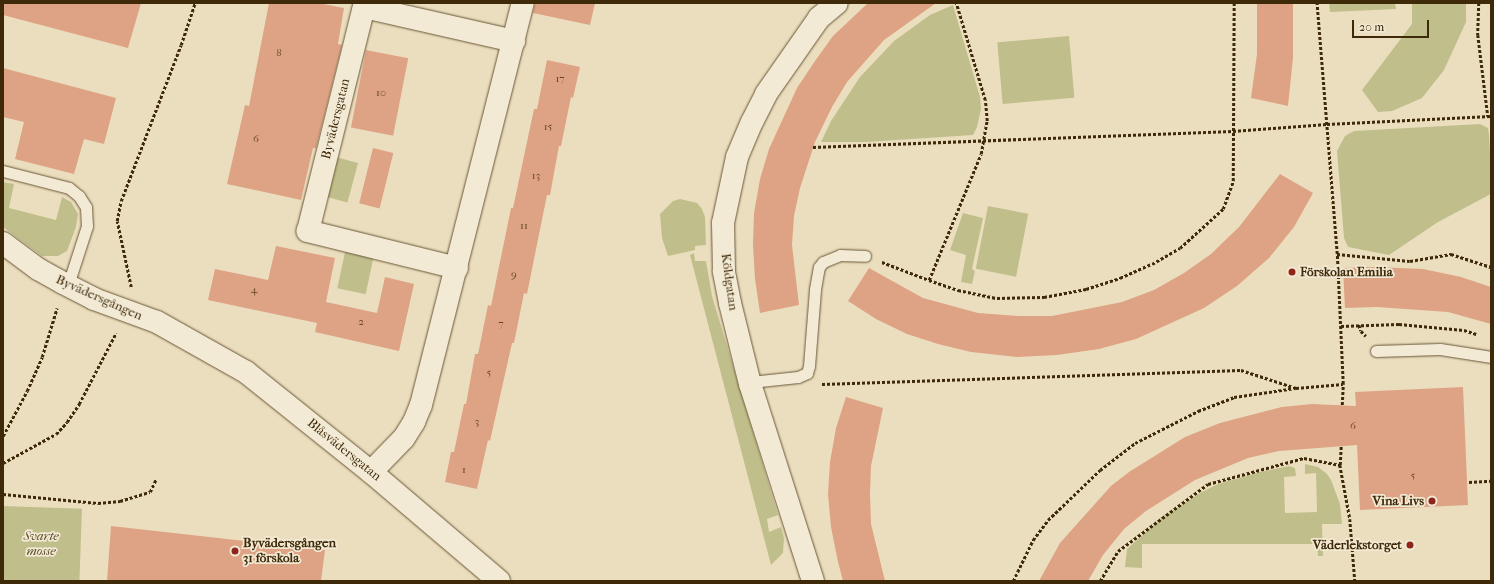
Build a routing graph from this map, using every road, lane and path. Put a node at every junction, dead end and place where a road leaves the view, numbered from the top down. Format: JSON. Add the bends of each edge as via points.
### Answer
{"nodes":[{"id":1,"x":195,"y":3,"type":"edge"},
{"id":2,"x":523,"y":3,"type":"edge"},
{"id":3,"x":837,"y":3,"type":"edge"},
{"id":4,"x":956,"y":3,"type":"edge"},
{"id":5,"x":1234,"y":3,"type":"edge"},
{"id":6,"x":1318,"y":3,"type":"edge"},
{"id":7,"x":1479,"y":3,"type":"edge"},
{"id":8,"x":514,"y":41,"type":"junction"},
{"id":9,"x":1489,"y":116,"type":"edge"},
{"id":10,"x":1327,"y":124,"type":"junction"},
{"id":11,"x":1234,"y":131,"type":"junction"},
{"id":12,"x":984,"y":142,"type":"junction"},
{"id":13,"x":813,"y":147,"type":"dead end"},
{"id":14,"x":3,"y":171,"type":"edge"},
{"id":15,"x":3,"y":243,"type":"edge"},
{"id":16,"x":1337,"y":254,"type":"junction"},
{"id":17,"x":865,"y":256,"type":"joint"},
{"id":18,"x":1491,"y":267,"type":"edge"},
{"id":19,"x":457,"y":268,"type":"junction"},
{"id":20,"x":929,"y":280,"type":"junction"},
{"id":21,"x":63,"y":294,"type":"junction"},
{"id":22,"x":121,"y":319,"type":"junction"},
{"id":23,"x":1341,"y":326,"type":"junction"},
{"id":24,"x":179,"y":333,"type":"joint"},
{"id":25,"x":1478,"y":335,"type":"dead end"},
{"id":26,"x":1376,"y":351,"type":"dead end"},
{"id":27,"x":1491,"y":357,"type":"edge"},
{"id":28,"x":807,"y":373,"type":"junction"},
{"id":29,"x":750,"y":384,"type":"junction"},
{"id":30,"x":1343,"y":384,"type":"junction"},
{"id":31,"x":1296,"y":388,"type":"junction"},
{"id":32,"x":1342,"y":406,"type":"dead end"},
{"id":33,"x":3,"y":436,"type":"edge"},
{"id":34,"x":1341,"y":446,"type":"dead end"},
{"id":35,"x":3,"y":463,"type":"edge"},
{"id":36,"x":1340,"y":465,"type":"junction"},
{"id":37,"x":371,"y":472,"type":"junction"},
{"id":38,"x":156,"y":479,"type":"dead end"},
{"id":39,"x":1491,"y":481,"type":"edge"},
{"id":40,"x":1469,"y":482,"type":"dead end"},
{"id":41,"x":3,"y":494,"type":"edge"},
{"id":42,"x":499,"y":581,"type":"edge"},
{"id":43,"x":813,"y":581,"type":"edge"},
{"id":44,"x":1013,"y":581,"type":"edge"},
{"id":45,"x":1100,"y":581,"type":"edge"},
{"id":46,"x":1355,"y":581,"type":"edge"}],
"edges":[{"from":1,"to":22,"type":"path","via":[[121,201],[117,221],[132,286]]},
{"from":2,"to":8,"type":"street"},
{"from":3,"to":29,"type":"street","name":"Köldgatan","via":[[819,18],[766,94],[740,150],[732,179],[723,223],[724,271]]},
{"from":4,"to":12,"type":"path","via":[[985,100],[987,120]]},
{"from":5,"to":11,"type":"path"},
{"from":6,"to":10,"type":"path"},
{"from":7,"to":9,"type":"path","via":[[1478,35]]},
{"from":8,"to":19,"type":"street"},
{"from":8,"to":19,"type":"street","name":"Byvädersgatan","via":[[364,7],[358,30],[308,231]]},
{"from":9,"to":10,"type":"path"},
{"from":10,"to":11,"type":"path"},
{"from":10,"to":16,"type":"path"},
{"from":11,"to":12,"type":"path"},
{"from":11,"to":20,"type":"path","via":[[1233,181],[1223,209],[1180,248],[1152,264],[1086,289],[1044,297],[997,298],[958,290]]},
{"from":12,"to":13,"type":"path"},
{"from":12,"to":20,"type":"path"},
{"from":14,"to":21,"type":"lane","via":[[69,188],[79,196],[86,207],[87,226]]},
{"from":15,"to":21,"type":"street","name":"Byvädersgången","via":[[38,269]]},
{"from":16,"to":18,"type":"path","via":[[1410,261],[1451,254]]},
{"from":16,"to":23,"type":"path"},
{"from":17,"to":20,"type":"path"},
{"from":17,"to":28,"type":"lane","via":[[840,255],[823,262],[819,267]]},
{"from":19,"to":37,"type":"street","via":[[421,405],[414,422],[404,438]]},
{"from":21,"to":22,"type":"street","name":"Byvädersgången"},
{"from":21,"to":33,"type":"path","via":[[42,357]]},
{"from":22,"to":24,"type":"street","name":"Byvädersgången","via":[[157,322]]},
{"from":22,"to":35,"type":"path","via":[[79,404],[67,422],[56,434]]},
{"from":23,"to":25,"type":"path","via":[[1399,324],[1464,330]]},
{"from":23,"to":30,"type":"path"},
{"from":24,"to":37,"type":"street","name":"Blåsvädersgatan","via":[[246,372]]},
{"from":26,"to":27,"type":"lane","via":[[1440,349]]},
{"from":28,"to":29,"type":"lane","via":[[798,377]]},
{"from":28,"to":31,"type":"path","via":[[821,384],[1241,370]]},
{"from":29,"to":43,"type":"street","name":"Köldgatan"},
{"from":30,"to":31,"type":"path"},
{"from":30,"to":32,"type":"path"},
{"from":31,"to":44,"type":"path","via":[[1234,397],[1198,411],[1135,443],[1100,470],[1048,520],[1033,540]]},
{"from":34,"to":36,"type":"path"},
{"from":36,"to":45,"type":"path","via":[[1304,458],[1208,484],[1118,551]]},
{"from":36,"to":46,"type":"path","via":[[1350,519]]},
{"from":37,"to":42,"type":"street","name":"Blåsvädersgatan"},
{"from":38,"to":41,"type":"path","via":[[150,492],[120,501],[98,503]]},
{"from":39,"to":40,"type":"path"}]}
